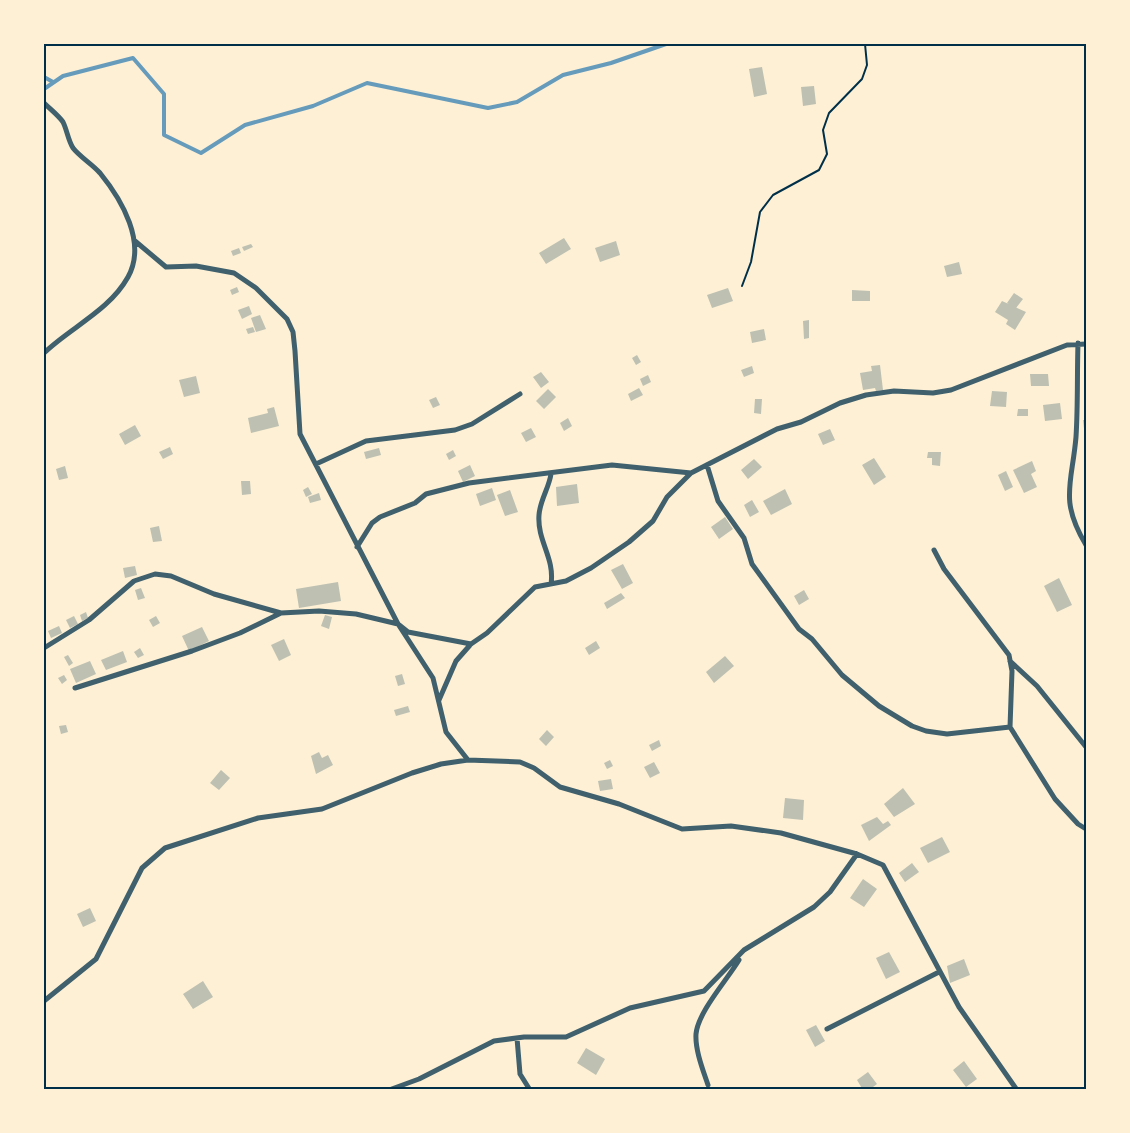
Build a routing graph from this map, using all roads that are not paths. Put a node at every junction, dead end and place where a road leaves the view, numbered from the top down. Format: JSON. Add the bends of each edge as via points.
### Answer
{"nodes":[{"id":1,"x":44,"y":103,"type":"edge"},
{"id":2,"x":135,"y":241,"type":"junction"},
{"id":3,"x":1078,"y":343,"type":"junction"},
{"id":4,"x":1086,"y":344,"type":"edge"},
{"id":5,"x":44,"y":353,"type":"edge"},
{"id":6,"x":520,"y":394,"type":"dead end"},
{"id":7,"x":316,"y":464,"type":"junction"},
{"id":8,"x":707,"y":465,"type":"junction"},
{"id":9,"x":691,"y":473,"type":"junction"},
{"id":10,"x":551,"y":474,"type":"junction"},
{"id":11,"x":1086,"y":545,"type":"edge"},
{"id":12,"x":357,"y":546,"type":"junction"},
{"id":13,"x":934,"y":550,"type":"dead end"},
{"id":14,"x":551,"y":584,"type":"junction"},
{"id":15,"x":281,"y":613,"type":"junction"},
{"id":16,"x":398,"y":624,"type":"junction"},
{"id":17,"x":471,"y":644,"type":"junction"},
{"id":18,"x":44,"y":648,"type":"edge"},
{"id":19,"x":1010,"y":661,"type":"junction"},
{"id":20,"x":75,"y":688,"type":"dead end"},
{"id":21,"x":439,"y":700,"type":"junction"},
{"id":22,"x":1010,"y":727,"type":"junction"},
{"id":23,"x":1086,"y":747,"type":"edge"},
{"id":24,"x":468,"y":760,"type":"junction"},
{"id":25,"x":1086,"y":829,"type":"edge"},
{"id":26,"x":857,"y":854,"type":"junction"},
{"id":27,"x":744,"y":950,"type":"junction"},
{"id":28,"x":939,"y":972,"type":"junction"},
{"id":29,"x":44,"y":1001,"type":"edge"},
{"id":30,"x":827,"y":1029,"type":"dead end"},
{"id":31,"x":517,"y":1038,"type":"junction"},
{"id":32,"x":708,"y":1085,"type":"dead end"},
{"id":33,"x":389,"y":1089,"type":"edge"},
{"id":34,"x":530,"y":1089,"type":"edge"},
{"id":35,"x":1017,"y":1089,"type":"edge"}],
"edges":[{"from":1,"to":2,"type":"street","via":[[62,121],[74,148],[100,173],[125,213]]},
{"from":2,"to":5,"type":"street","via":[[136,258],[128,278],[104,308],[80,322]]},
{"from":2,"to":7,"type":"street","via":[[166,267],[196,266],[234,273],[256,288],[287,320],[293,332],[300,434]]},
{"from":3,"to":4,"type":"street"},
{"from":3,"to":8,"type":"street","via":[[951,390],[894,391],[840,403],[777,429]]},
{"from":3,"to":11,"type":"street","via":[[1076,436],[1067,489],[1076,528]]},
{"from":6,"to":7,"type":"street","via":[[472,424],[454,430],[366,441]]},
{"from":7,"to":12,"type":"street"},
{"from":8,"to":9,"type":"street"},
{"from":8,"to":22,"type":"street","via":[[718,501],[744,538],[752,564],[799,629],[842,675],[879,706],[919,729],[947,734]]},
{"from":9,"to":10,"type":"street","via":[[612,465]]},
{"from":9,"to":14,"type":"street","via":[[668,497],[653,521],[629,542],[591,568]]},
{"from":10,"to":12,"type":"street","via":[[469,483],[426,494],[372,523]]},
{"from":10,"to":14,"type":"street","via":[[538,515],[540,535],[553,568]]},
{"from":12,"to":16,"type":"street"},
{"from":13,"to":19,"type":"street"},
{"from":14,"to":17,"type":"street","via":[[536,587]]},
{"from":15,"to":16,"type":"street","via":[[341,612]]},
{"from":15,"to":18,"type":"street","via":[[155,574],[134,581],[89,620]]},
{"from":15,"to":20,"type":"street","via":[[240,633]]},
{"from":16,"to":17,"type":"street","via":[[408,632]]},
{"from":16,"to":21,"type":"street","via":[[433,678]]},
{"from":17,"to":21,"type":"street","via":[[456,661]]},
{"from":19,"to":22,"type":"street"},
{"from":19,"to":23,"type":"street","via":[[1037,686]]},
{"from":21,"to":24,"type":"street","via":[[446,732]]},
{"from":22,"to":25,"type":"street","via":[[1055,799]]},
{"from":24,"to":26,"type":"street","via":[[520,762],[560,787],[619,804],[682,829],[731,826],[781,833]]},
{"from":24,"to":29,"type":"street","via":[[412,773],[322,809],[243,822],[165,848],[142,868],[96,959]]},
{"from":26,"to":27,"type":"street","via":[[814,907]]},
{"from":26,"to":28,"type":"street","via":[[883,865]]},
{"from":27,"to":31,"type":"street","via":[[704,991],[630,1008],[566,1037]]},
{"from":27,"to":32,"type":"street","via":[[702,1014],[696,1034]]},
{"from":28,"to":30,"type":"street"},
{"from":28,"to":35,"type":"street"},
{"from":31,"to":33,"type":"street","via":[[494,1041],[419,1079]]},
{"from":31,"to":34,"type":"street","via":[[520,1074]]}]}
